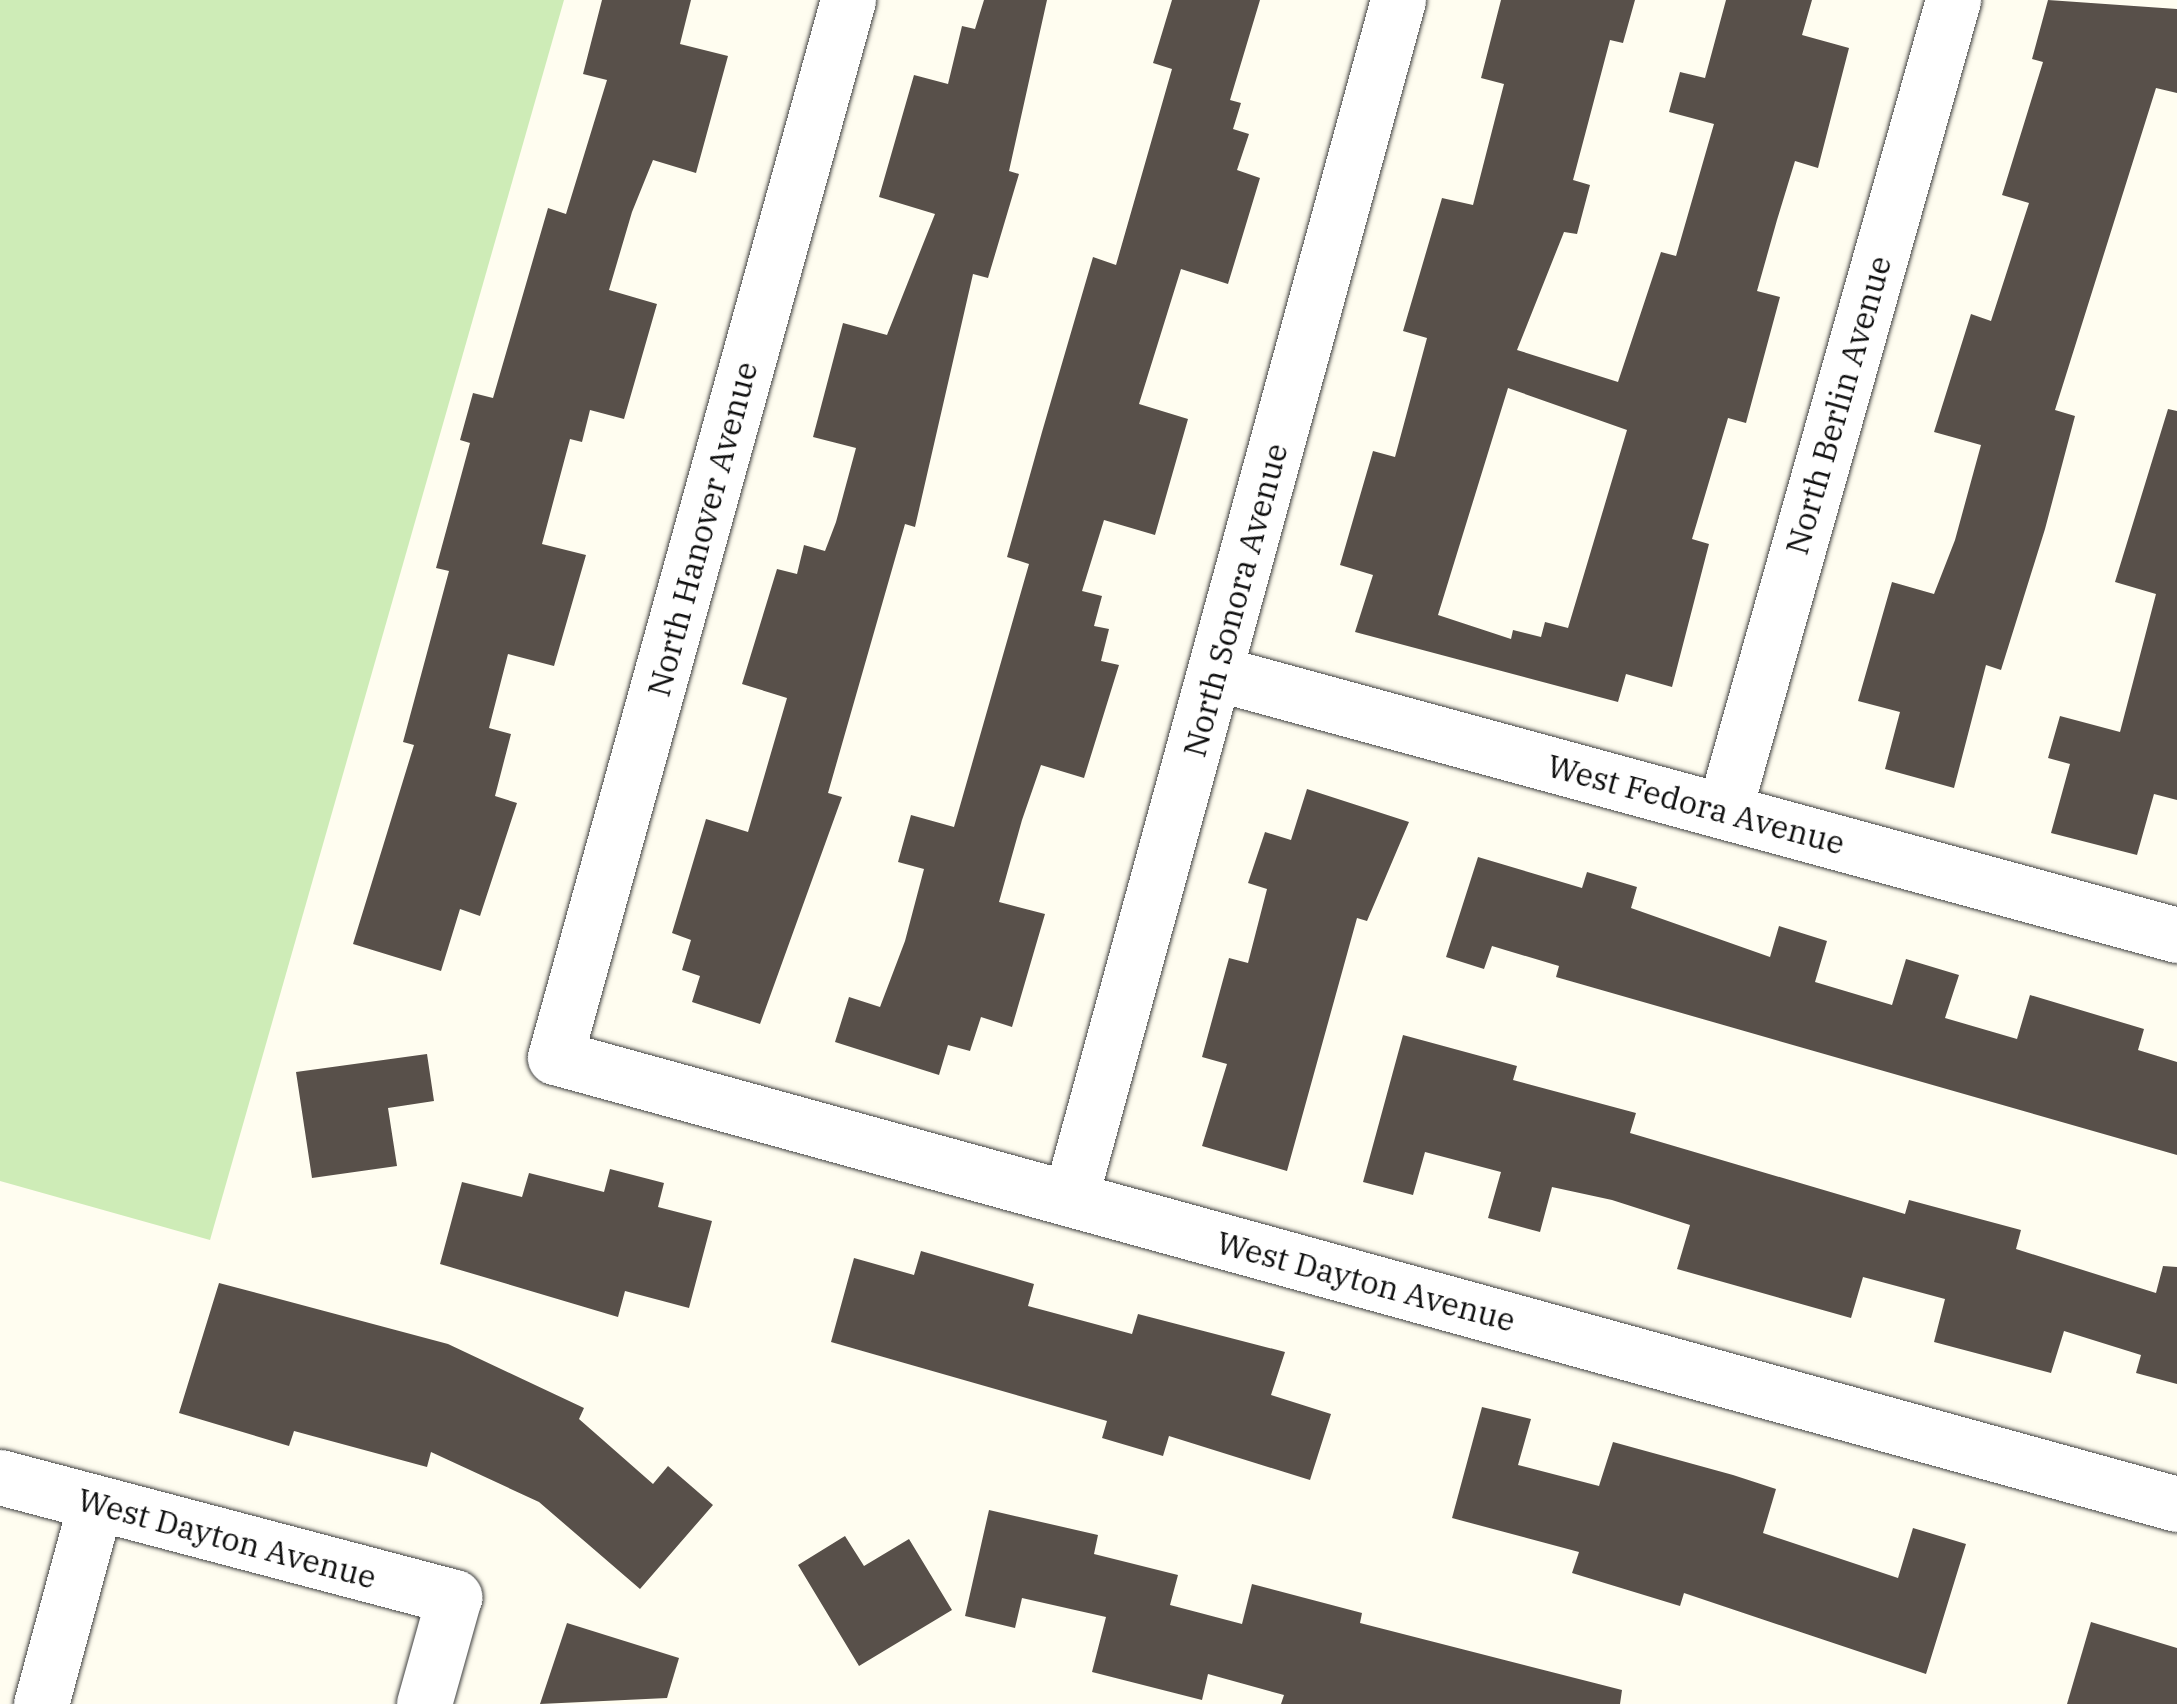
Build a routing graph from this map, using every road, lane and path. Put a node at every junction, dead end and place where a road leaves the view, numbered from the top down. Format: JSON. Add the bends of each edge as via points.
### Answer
{"nodes":[{"id":1,"x":848,"y":0,"type":"edge"},
{"id":2,"x":1398,"y":0,"type":"edge"},
{"id":3,"x":1954,"y":0,"type":"edge"},
{"id":4,"x":1216,"y":673,"type":"junction"},
{"id":5,"x":1724,"y":811,"type":"junction"},
{"id":6,"x":2177,"y":935,"type":"edge"},
{"id":7,"x":556,"y":1058,"type":"joint"},
{"id":8,"x":1070,"y":1199,"type":"junction"},
{"id":9,"x":0,"y":1477,"type":"edge"},
{"id":10,"x":2177,"y":1504,"type":"edge"},
{"id":11,"x":95,"y":1505,"type":"junction"},
{"id":12,"x":41,"y":1704,"type":"edge"},
{"id":13,"x":424,"y":1704,"type":"edge"}],
"edges":[{"from":1,"to":7,"type":"street","name":"North Hanover Avenue"},
{"from":2,"to":4,"type":"street","name":"North Sonora Avenue"},
{"from":3,"to":5,"type":"street","name":"North Berlin Avenue"},
{"from":4,"to":5,"type":"street","name":"West Fedora Avenue"},
{"from":4,"to":8,"type":"street","name":"North Sonora Avenue"},
{"from":5,"to":6,"type":"street","name":"West Fedora Avenue"},
{"from":7,"to":8,"type":"street","name":"West Dayton Avenue"},
{"from":8,"to":10,"type":"street","name":"West Dayton Avenue"},
{"from":9,"to":11,"type":"street","name":"West Dayton Avenue"},
{"from":11,"to":12,"type":"street"},
{"from":11,"to":13,"type":"street","name":"West Dayton Avenue","via":[[454,1597]]}]}
